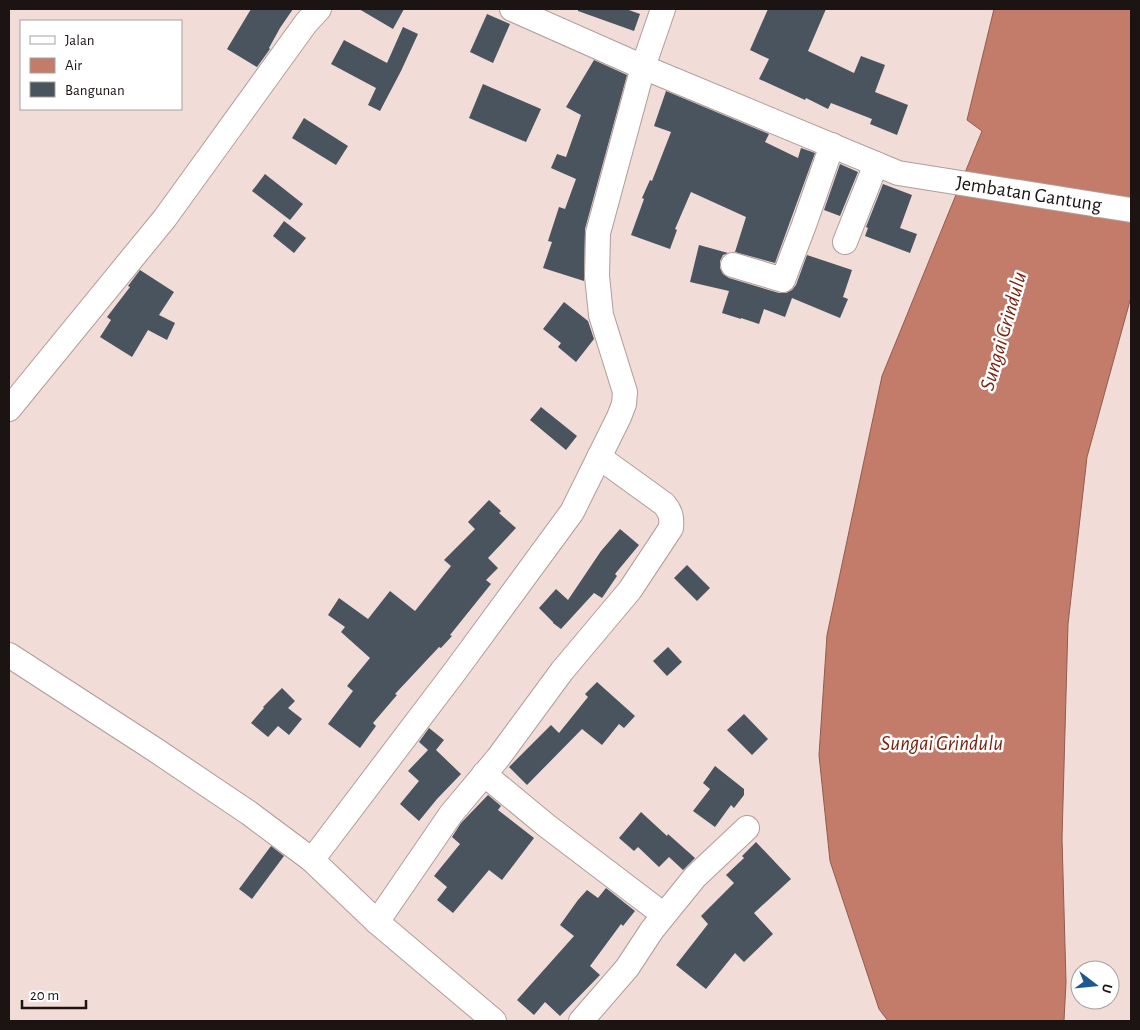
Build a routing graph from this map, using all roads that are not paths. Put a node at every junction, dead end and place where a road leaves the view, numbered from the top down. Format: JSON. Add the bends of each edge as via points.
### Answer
{"nodes":[{"id":1,"x":319,"y":9,"type":"edge"},
{"id":2,"x":512,"y":9,"type":"edge"},
{"id":3,"x":663,"y":9,"type":"edge"},
{"id":4,"x":643,"y":67,"type":"junction"},
{"id":5,"x":832,"y":145,"type":"junction"},
{"id":6,"x":876,"y":164,"type":"junction"},
{"id":7,"x":1131,"y":210,"type":"edge"},
{"id":8,"x":845,"y":242,"type":"dead end"},
{"id":9,"x":733,"y":265,"type":"dead end"},
{"id":10,"x":9,"y":409,"type":"edge"},
{"id":11,"x":599,"y":457,"type":"junction"},
{"id":12,"x":9,"y":655,"type":"edge"},
{"id":13,"x":484,"y":774,"type":"junction"},
{"id":14,"x":747,"y":828,"type":"dead end"},
{"id":15,"x":312,"y":860,"type":"junction"},
{"id":16,"x":664,"y":915,"type":"junction"},
{"id":17,"x":377,"y":922,"type":"junction"},
{"id":18,"x":494,"y":1021,"type":"edge"},
{"id":19,"x":581,"y":1021,"type":"edge"}],
"edges":[{"from":1,"to":10,"type":"street","via":[[165,218]]},
{"from":2,"to":4,"type":"street","name":"Jembatan Gantung"},
{"from":3,"to":4,"type":"street"},
{"from":4,"to":5,"type":"street","name":"Jembatan Gantung"},
{"from":4,"to":11,"type":"street","via":[[598,233],[597,276],[601,315],[625,392],[619,417]]},
{"from":5,"to":6,"type":"street","name":"Jembatan Gantung"},
{"from":5,"to":9,"type":"street","via":[[783,280]]},
{"from":6,"to":7,"type":"street","name":"Jembatan Gantung","via":[[898,173]]},
{"from":6,"to":8,"type":"street"},
{"from":11,"to":13,"type":"street","via":[[664,504],[670,510],[671,528],[630,590],[562,671]]},
{"from":11,"to":15,"type":"street","via":[[572,512]]},
{"from":12,"to":15,"type":"street","via":[[154,749]]},
{"from":13,"to":16,"type":"street"},
{"from":13,"to":17,"type":"street","via":[[451,814]]},
{"from":14,"to":16,"type":"street","via":[[695,877]]},
{"from":15,"to":17,"type":"street"},
{"from":16,"to":19,"type":"street","via":[[627,968]]},
{"from":17,"to":18,"type":"street"}]}
